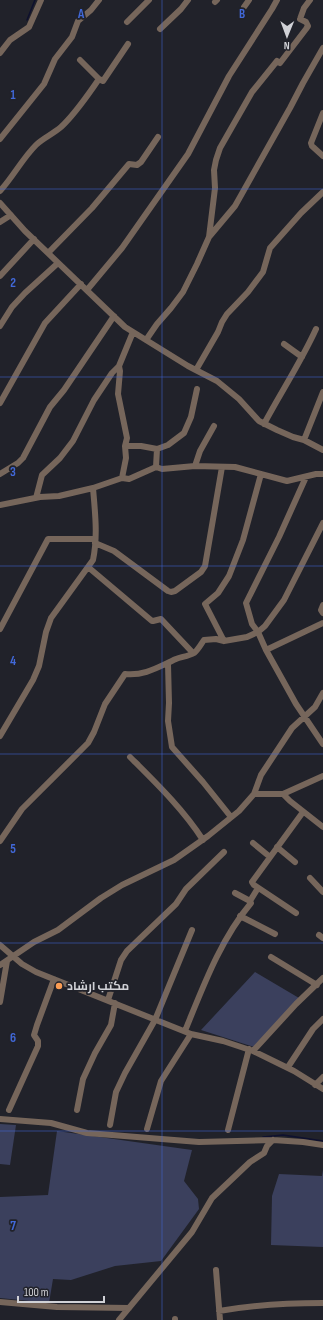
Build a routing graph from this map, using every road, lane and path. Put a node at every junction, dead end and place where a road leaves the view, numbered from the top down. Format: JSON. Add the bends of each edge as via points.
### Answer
{"nodes":[{"id":1,"x":41,"y":0,"type":"edge"},
{"id":2,"x":100,"y":0,"type":"edge"},
{"id":3,"x":149,"y":0,"type":"edge"},
{"id":4,"x":188,"y":0,"type":"edge"},
{"id":5,"x":248,"y":0,"type":"edge"},
{"id":6,"x":277,"y":0,"type":"edge"},
{"id":7,"x":310,"y":0,"type":"edge"},
{"id":8,"x":244,"y":7,"type":"dead end"},
{"id":9,"x":127,"y":22,"type":"dead end"},
{"id":10,"x":160,"y":29,"type":"dead end"},
{"id":11,"x":128,"y":44,"type":"dead end"},
{"id":12,"x":323,"y":48,"type":"edge"},
{"id":13,"x":0,"y":53,"type":"edge"},
{"id":14,"x":80,"y":60,"type":"dead end"},
{"id":15,"x":99,"y":79,"type":"junction"},
{"id":16,"x":323,"y":113,"type":"edge"},
{"id":17,"x":158,"y":137,"type":"dead end"},
{"id":18,"x":0,"y":139,"type":"edge"},
{"id":19,"x":323,"y":156,"type":"edge"},
{"id":20,"x":0,"y":191,"type":"edge"},
{"id":21,"x":323,"y":192,"type":"edge"},
{"id":22,"x":0,"y":203,"type":"edge"},
{"id":23,"x":11,"y":215,"type":"junction"},
{"id":24,"x":0,"y":222,"type":"edge"},
{"id":25,"x":209,"y":237,"type":"junction"},
{"id":26,"x":34,"y":239,"type":"junction"},
{"id":27,"x":48,"y":252,"type":"junction"},
{"id":28,"x":58,"y":263,"type":"junction"},
{"id":29,"x":0,"y":276,"type":"edge"},
{"id":30,"x":81,"y":284,"type":"junction"},
{"id":31,"x":88,"y":290,"type":"junction"},
{"id":32,"x":114,"y":316,"type":"junction"},
{"id":33,"x":0,"y":326,"type":"edge"},
{"id":34,"x":316,"y":329,"type":"dead end"},
{"id":35,"x":133,"y":332,"type":"junction"},
{"id":36,"x":146,"y":340,"type":"junction"},
{"id":37,"x":284,"y":344,"type":"dead end"},
{"id":38,"x":302,"y":357,"type":"junction"},
{"id":39,"x":119,"y":366,"type":"junction"},
{"id":40,"x":196,"y":370,"type":"junction"},
{"id":41,"x":197,"y":389,"type":"dead end"},
{"id":42,"x":323,"y":392,"type":"edge"},
{"id":43,"x":0,"y":403,"type":"edge"},
{"id":44,"x":264,"y":424,"type":"junction"},
{"id":45,"x":214,"y":426,"type":"dead end"},
{"id":46,"x":304,"y":440,"type":"junction"},
{"id":47,"x":125,"y":446,"type":"junction"},
{"id":48,"x":157,"y":449,"type":"junction"},
{"id":49,"x":323,"y":449,"type":"edge"},
{"id":50,"x":195,"y":466,"type":"junction"},
{"id":51,"x":156,"y":467,"type":"junction"},
{"id":52,"x":222,"y":467,"type":"junction"},
{"id":53,"x":0,"y":474,"type":"edge"},
{"id":54,"x":261,"y":474,"type":"junction"},
{"id":55,"x":323,"y":474,"type":"edge"},
{"id":56,"x":306,"y":477,"type":"junction"},
{"id":57,"x":122,"y":478,"type":"junction"},
{"id":58,"x":93,"y":488,"type":"junction"},
{"id":59,"x":36,"y":498,"type":"junction"},
{"id":60,"x":0,"y":505,"type":"edge"},
{"id":61,"x":323,"y":523,"type":"edge"},
{"id":62,"x":95,"y":541,"type":"junction"},
{"id":63,"x":88,"y":567,"type":"junction"},
{"id":64,"x":323,"y":606,"type":"edge"},
{"id":65,"x":323,"y":613,"type":"edge"},
{"id":66,"x":323,"y":623,"type":"edge"},
{"id":67,"x":0,"y":629,"type":"edge"},
{"id":68,"x":258,"y":632,"type":"junction"},
{"id":69,"x":224,"y":641,"type":"junction"},
{"id":70,"x":266,"y":650,"type":"junction"},
{"id":71,"x":193,"y":653,"type":"junction"},
{"id":72,"x":168,"y":664,"type":"junction"},
{"id":73,"x":323,"y":693,"type":"edge"},
{"id":74,"x":305,"y":717,"type":"junction"},
{"id":75,"x":0,"y":736,"type":"edge"},
{"id":76,"x":323,"y":744,"type":"edge"},
{"id":77,"x":130,"y":757,"type":"dead end"},
{"id":78,"x":323,"y":776,"type":"edge"},
{"id":79,"x":254,"y":794,"type":"junction"},
{"id":80,"x":283,"y":794,"type":"junction"},
{"id":81,"x":303,"y":812,"type":"junction"},
{"id":82,"x":231,"y":817,"type":"junction"},
{"id":83,"x":323,"y":827,"type":"edge"},
{"id":84,"x":203,"y":840,"type":"junction"},
{"id":85,"x":0,"y":841,"type":"edge"},
{"id":86,"x":253,"y":843,"type":"dead end"},
{"id":87,"x":277,"y":847,"type":"junction"},
{"id":88,"x":224,"y":852,"type":"dead end"},
{"id":89,"x":270,"y":856,"type":"junction"},
{"id":90,"x":295,"y":862,"type":"dead end"},
{"id":91,"x":310,"y":878,"type":"dead end"},
{"id":92,"x":258,"y":888,"type":"junction"},
{"id":93,"x":323,"y":892,"type":"edge"},
{"id":94,"x":235,"y":893,"type":"dead end"},
{"id":95,"x":250,"y":901,"type":"junction"},
{"id":96,"x":296,"y":913,"type":"dead end"},
{"id":97,"x":240,"y":916,"type":"junction"},
{"id":98,"x":192,"y":930,"type":"dead end"},
{"id":99,"x":275,"y":934,"type":"dead end"},
{"id":100,"x":0,"y":945,"type":"edge"},
{"id":101,"x":271,"y":957,"type":"dead end"},
{"id":102,"x":10,"y":959,"type":"junction"},
{"id":103,"x":0,"y":966,"type":"edge"},
{"id":104,"x":323,"y":978,"type":"edge"},
{"id":105,"x":54,"y":979,"type":"junction"},
{"id":106,"x":317,"y":985,"type":"junction"},
{"id":107,"x":108,"y":1000,"type":"junction"},
{"id":108,"x":0,"y":1002,"type":"edge"},
{"id":109,"x":115,"y":1003,"type":"junction"},
{"id":110,"x":323,"y":1019,"type":"edge"},
{"id":111,"x":155,"y":1020,"type":"junction"},
{"id":112,"x":188,"y":1032,"type":"junction"},
{"id":113,"x":251,"y":1050,"type":"junction"},
{"id":114,"x":288,"y":1067,"type":"junction"},
{"id":115,"x":323,"y":1077,"type":"edge"},
{"id":116,"x":315,"y":1085,"type":"junction"},
{"id":117,"x":323,"y":1089,"type":"edge"},
{"id":118,"x":8,"y":1110,"type":"dead end"},
{"id":119,"x":77,"y":1110,"type":"dead end"},
{"id":120,"x":0,"y":1119,"type":"edge"},
{"id":121,"x":110,"y":1126,"type":"dead end"},
{"id":122,"x":147,"y":1129,"type":"dead end"},
{"id":123,"x":228,"y":1130,"type":"dead end"},
{"id":124,"x":273,"y":1140,"type":"junction"},
{"id":125,"x":323,"y":1146,"type":"edge"},
{"id":126,"x":216,"y":1270,"type":"dead end"},
{"id":127,"x":0,"y":1302,"type":"edge"},
{"id":128,"x":323,"y":1304,"type":"edge"},
{"id":129,"x":129,"y":1308,"type":"junction"},
{"id":130,"x":219,"y":1311,"type":"junction"},
{"id":131,"x":119,"y":1320,"type":"edge"},
{"id":132,"x":220,"y":1320,"type":"edge"}],
"edges":[{"from":1,"to":13,"type":"street","via":[[29,27],[10,40]]},
{"from":2,"to":18,"type":"street","via":[[78,22],[72,37],[55,59],[44,84]]},
{"from":3,"to":9,"type":"street"},
{"from":4,"to":10,"type":"street"},
{"from":5,"to":8,"type":"street"},
{"from":6,"to":31,"type":"street","via":[[229,76],[188,154],[122,248]]},
{"from":7,"to":25,"type":"street","via":[[300,18],[308,26],[280,63],[276,61],[252,92],[220,148],[214,170],[215,188]]},
{"from":11,"to":15,"type":"street","via":[[103,81]]},
{"from":12,"to":25,"type":"street","via":[[235,206]]},
{"from":14,"to":15,"type":"street"},
{"from":15,"to":20,"type":"street","via":[[79,107],[60,127],[37,143]]},
{"from":16,"to":19,"type":"street","via":[[311,142]]},
{"from":17,"to":27,"type":"street","via":[[141,162],[137,165],[129,164],[92,208]]},
{"from":21,"to":40,"type":"street","via":[[270,248],[263,272],[227,314]]},
{"from":22,"to":23,"type":"street"},
{"from":23,"to":24,"type":"street"},
{"from":23,"to":26,"type":"street"},
{"from":25,"to":36,"type":"street","via":[[183,292]]},
{"from":26,"to":27,"type":"street"},
{"from":26,"to":29,"type":"street"},
{"from":27,"to":28,"type":"street"},
{"from":28,"to":30,"type":"street"},
{"from":28,"to":33,"type":"street","via":[[12,307]]},
{"from":30,"to":31,"type":"street"},
{"from":30,"to":43,"type":"street","via":[[45,324]]},
{"from":31,"to":32,"type":"street"},
{"from":32,"to":35,"type":"street"},
{"from":32,"to":53,"type":"street","via":[[50,408],[23,458]]},
{"from":34,"to":38,"type":"street"},
{"from":35,"to":36,"type":"street"},
{"from":35,"to":39,"type":"street"},
{"from":36,"to":40,"type":"street"},
{"from":37,"to":38,"type":"street"},
{"from":38,"to":44,"type":"street"},
{"from":39,"to":47,"type":"street","via":[[118,394],[127,438]]},
{"from":39,"to":59,"type":"street","via":[[94,400],[73,441],[42,476]]},
{"from":40,"to":44,"type":"street","via":[[217,381],[239,398]]},
{"from":41,"to":48,"type":"street","via":[[191,417],[184,433],[168,445]]},
{"from":42,"to":46,"type":"street"},
{"from":44,"to":46,"type":"street"},
{"from":45,"to":50,"type":"street"},
{"from":46,"to":49,"type":"street"},
{"from":47,"to":48,"type":"street"},
{"from":47,"to":57,"type":"street","via":[[126,458]]},
{"from":48,"to":51,"type":"street"},
{"from":50,"to":51,"type":"street","via":[[162,469]]},
{"from":50,"to":52,"type":"street"},
{"from":51,"to":57,"type":"street","via":[[129,479]]},
{"from":52,"to":54,"type":"street","via":[[235,467]]},
{"from":52,"to":62,"type":"street","via":[[205,566],[201,572],[175,591],[168,591],[114,551]]},
{"from":54,"to":56,"type":"street","via":[[287,481]]},
{"from":54,"to":69,"type":"street","via":[[243,540],[229,576],[218,593],[205,604]]},
{"from":55,"to":56,"type":"street"},
{"from":56,"to":68,"type":"street","via":[[246,603],[252,624]]},
{"from":57,"to":58,"type":"street"},
{"from":58,"to":59,"type":"street","via":[[59,496]]},
{"from":58,"to":62,"type":"street"},
{"from":59,"to":60,"type":"street"},
{"from":61,"to":68,"type":"street","via":[[284,600]]},
{"from":62,"to":63,"type":"street","via":[[93,560]]},
{"from":62,"to":67,"type":"street","via":[[48,539]]},
{"from":63,"to":71,"type":"street","via":[[152,621],[163,621]]},
{"from":63,"to":75,"type":"street","via":[[50,618],[39,666]]},
{"from":64,"to":65,"type":"street"},
{"from":66,"to":70,"type":"street"},
{"from":68,"to":69,"type":"street","via":[[247,637]]},
{"from":68,"to":70,"type":"street"},
{"from":69,"to":71,"type":"street","via":[[204,640]]},
{"from":70,"to":74,"type":"street"},
{"from":71,"to":72,"type":"street"},
{"from":72,"to":82,"type":"street","via":[[168,721],[172,748]]},
{"from":72,"to":85,"type":"street","via":[[143,673],[125,674],[106,704],[88,743],[22,809]]},
{"from":73,"to":74,"type":"street"},
{"from":74,"to":76,"type":"street"},
{"from":74,"to":79,"type":"street","via":[[287,734],[261,774]]},
{"from":77,"to":84,"type":"street","via":[[193,824]]},
{"from":78,"to":80,"type":"street"},
{"from":79,"to":80,"type":"street"},
{"from":79,"to":82,"type":"street"},
{"from":80,"to":81,"type":"street"},
{"from":81,"to":83,"type":"street"},
{"from":81,"to":87,"type":"street"},
{"from":82,"to":84,"type":"street"},
{"from":84,"to":102,"type":"street","via":[[174,860],[122,885],[58,930],[34,942]]},
{"from":86,"to":89,"type":"street"},
{"from":87,"to":89,"type":"street"},
{"from":87,"to":90,"type":"street"},
{"from":88,"to":107,"type":"street","via":[[186,889],[176,904],[127,951],[121,960]]},
{"from":89,"to":92,"type":"street","via":[[252,882]]},
{"from":91,"to":93,"type":"street"},
{"from":92,"to":95,"type":"street"},
{"from":92,"to":96,"type":"street"},
{"from":94,"to":95,"type":"street"},
{"from":95,"to":97,"type":"street"},
{"from":97,"to":99,"type":"street"},
{"from":97,"to":112,"type":"street","via":[[200,993]]},
{"from":98,"to":111,"type":"street"},
{"from":100,"to":102,"type":"street"},
{"from":101,"to":106,"type":"street"},
{"from":102,"to":103,"type":"street"},
{"from":102,"to":105,"type":"street"},
{"from":102,"to":108,"type":"street"},
{"from":104,"to":106,"type":"street"},
{"from":105,"to":107,"type":"street"},
{"from":105,"to":118,"type":"street","via":[[34,1035],[38,1046]]},
{"from":106,"to":113,"type":"street"},
{"from":107,"to":109,"type":"street"},
{"from":109,"to":111,"type":"street"},
{"from":109,"to":119,"type":"street","via":[[111,1025],[83,1079]]},
{"from":110,"to":114,"type":"street","via":[[313,1029]]},
{"from":111,"to":112,"type":"street"},
{"from":111,"to":121,"type":"street","via":[[124,1073],[116,1092]]},
{"from":112,"to":113,"type":"street"},
{"from":112,"to":122,"type":"street","via":[[161,1081]]},
{"from":113,"to":114,"type":"street"},
{"from":113,"to":123,"type":"street"},
{"from":114,"to":116,"type":"street"},
{"from":115,"to":116,"type":"street"},
{"from":116,"to":117,"type":"street"},
{"from":120,"to":124,"type":"street","via":[[51,1123],[87,1133],[199,1142]]},
{"from":124,"to":125,"type":"street"},
{"from":124,"to":129,"type":"street","via":[[264,1153],[250,1162],[212,1198],[192,1232]]},
{"from":126,"to":130,"type":"street"},
{"from":127,"to":129,"type":"street","via":[[57,1307]]},
{"from":128,"to":130,"type":"street","via":[[237,1307]]},
{"from":129,"to":131,"type":"street"},
{"from":130,"to":132,"type":"street"}]}
